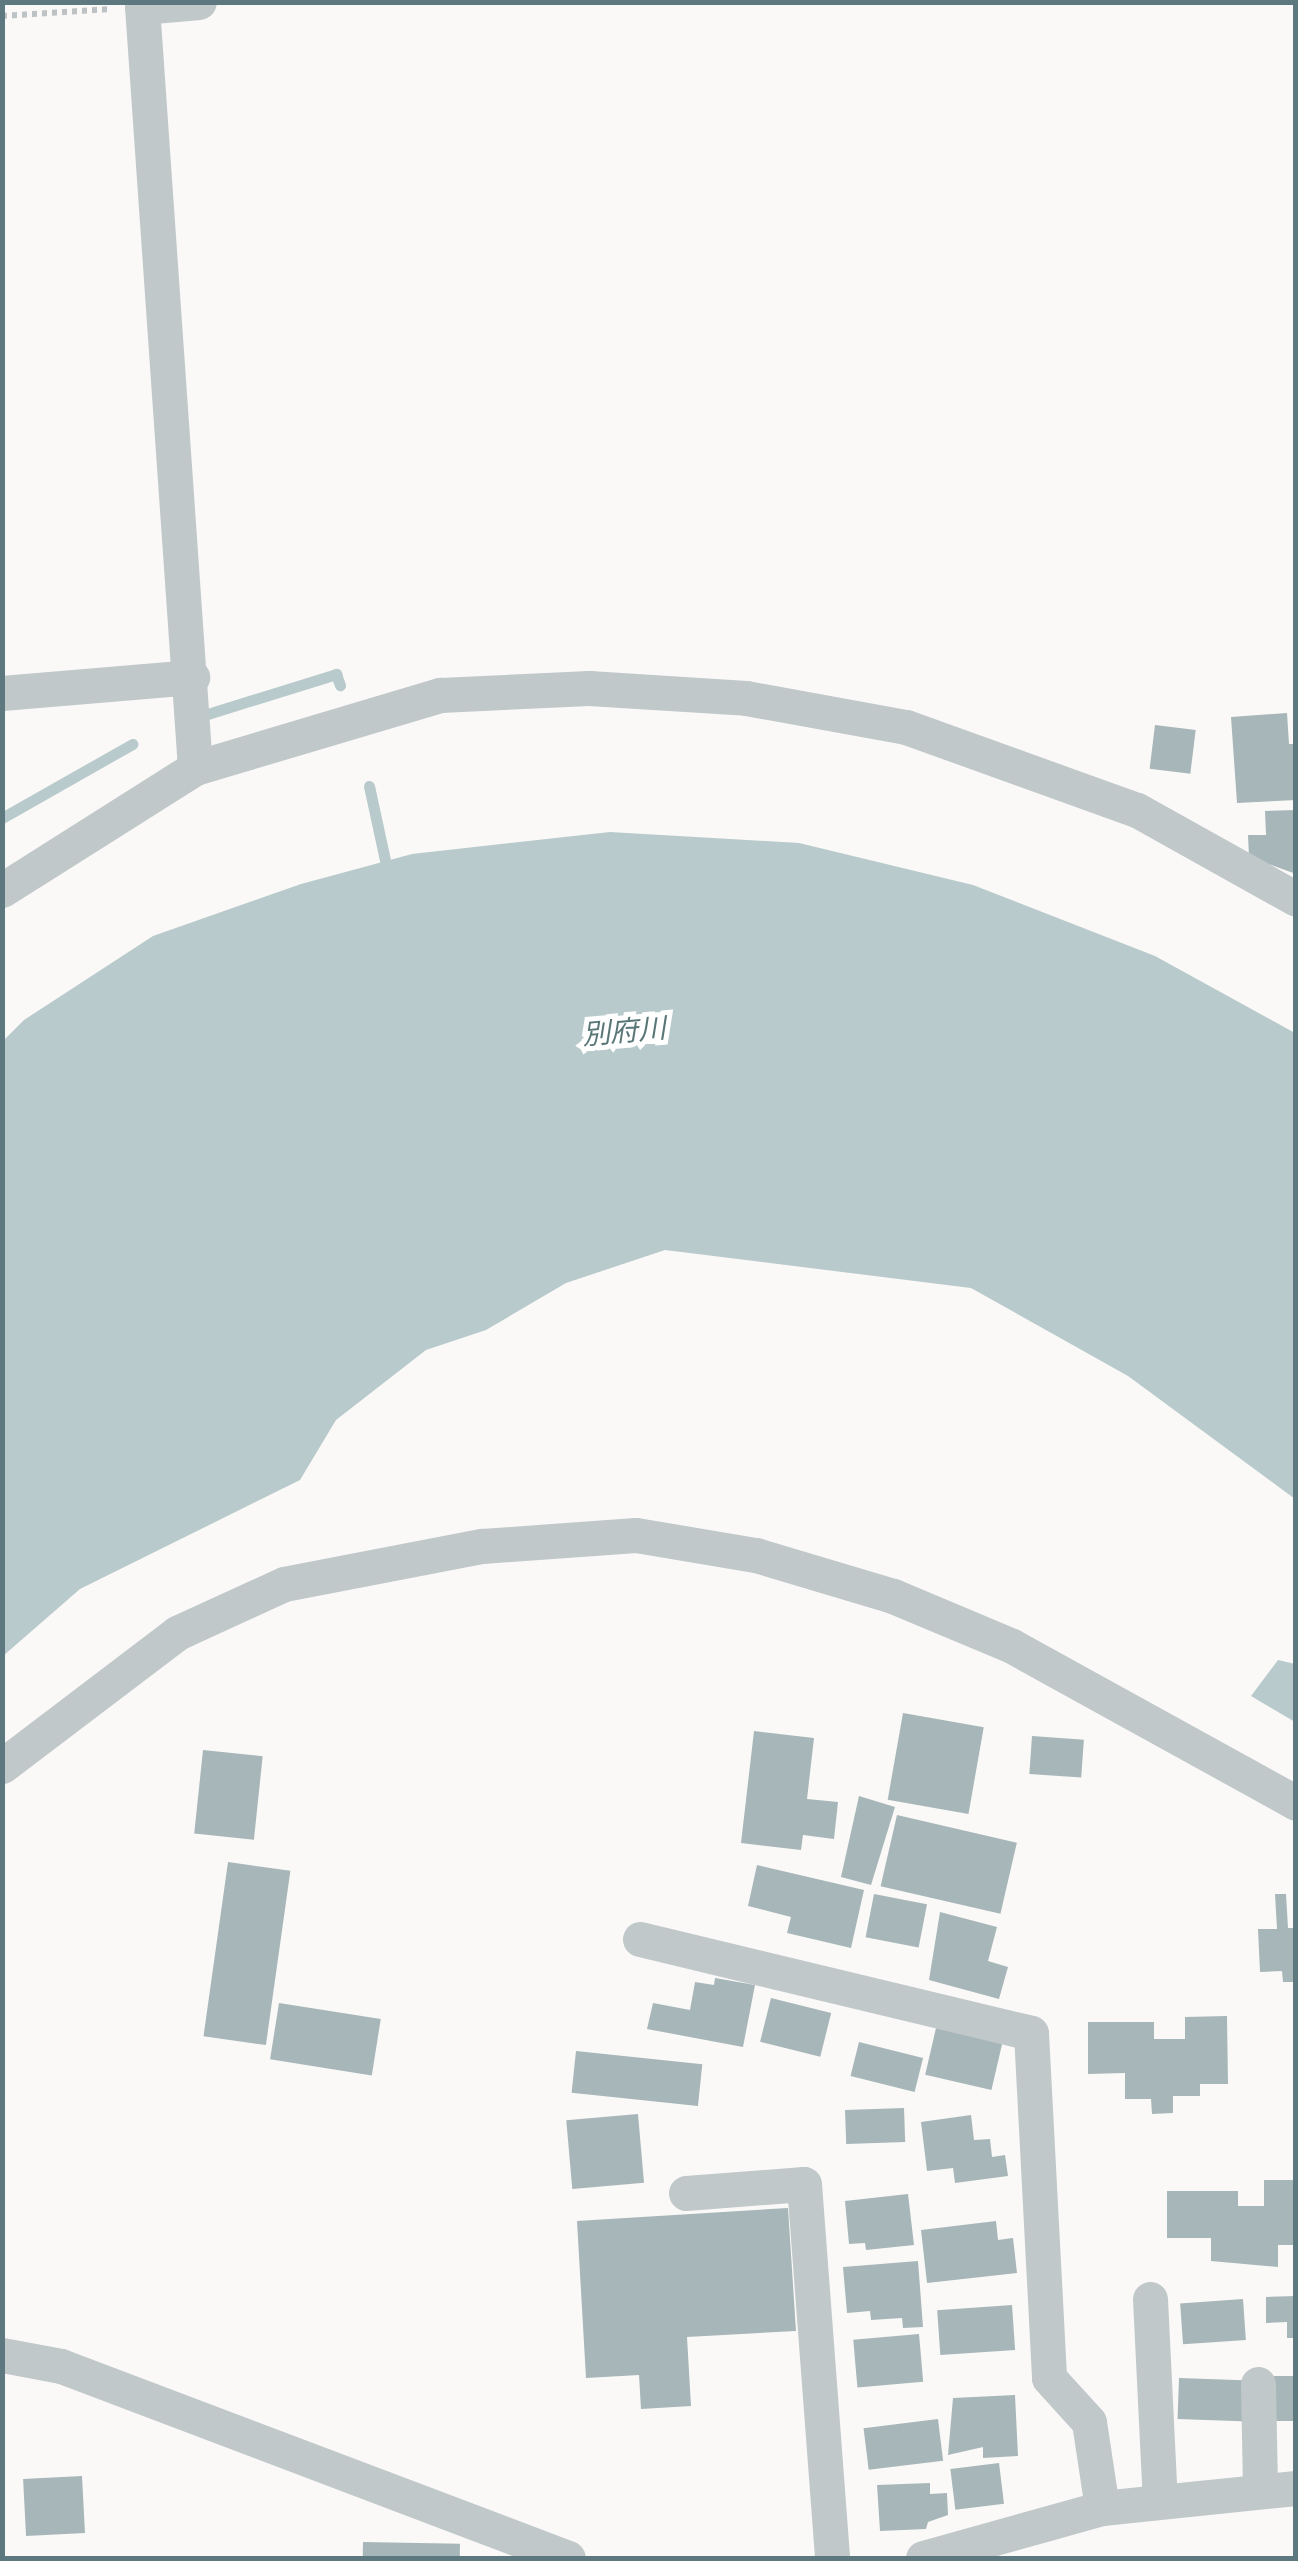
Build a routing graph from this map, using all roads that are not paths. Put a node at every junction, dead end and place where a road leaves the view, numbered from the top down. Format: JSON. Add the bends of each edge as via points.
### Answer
{"nodes":[{"id":1,"x":199,"y":2,"type":"edge"},
{"id":2,"x":192,"y":677,"type":"junction"},
{"id":3,"x":2,"y":693,"type":"edge"},
{"id":4,"x":195,"y":768,"type":"junction"},
{"id":5,"x":2,"y":890,"type":"edge"},
{"id":6,"x":1296,"y":899,"type":"edge"},
{"id":7,"x":2,"y":1766,"type":"edge"},
{"id":8,"x":1296,"y":1803,"type":"edge"},
{"id":9,"x":640,"y":1939,"type":"dead end"},
{"id":10,"x":686,"y":2193,"type":"dead end"},
{"id":11,"x":1150,"y":2299,"type":"dead end"},
{"id":12,"x":2,"y":2355,"type":"edge"},
{"id":13,"x":1258,"y":2384,"type":"dead end"},
{"id":14,"x":1296,"y":2488,"type":"edge"},
{"id":15,"x":1260,"y":2489,"type":"junction"},
{"id":16,"x":1160,"y":2501,"type":"junction"},
{"id":17,"x":1102,"y":2508,"type":"junction"},
{"id":18,"x":568,"y":2558,"type":"edge"},
{"id":19,"x":832,"y":2558,"type":"edge"},
{"id":20,"x":923,"y":2558,"type":"edge"}],
"edges":[{"from":1,"to":2,"type":"street","via":[[142,7]]},
{"from":2,"to":3,"type":"street"},
{"from":2,"to":4,"type":"street"},
{"from":4,"to":5,"type":"street"},
{"from":4,"to":6,"type":"street","via":[[440,695],[589,688],[746,698],[906,726],[1119,804]]},
{"from":7,"to":8,"type":"street","via":[[177,1633],[284,1584],[482,1546],[636,1535],[756,1555],[893,1596],[1012,1646]]},
{"from":9,"to":17,"type":"street","via":[[1031,2033],[1049,2378],[1089,2422]]},
{"from":10,"to":19,"type":"street","via":[[804,2184]]},
{"from":11,"to":16,"type":"street"},
{"from":12,"to":18,"type":"street","via":[[78,2372]]},
{"from":13,"to":15,"type":"street"},
{"from":14,"to":15,"type":"street"},
{"from":15,"to":16,"type":"street"},
{"from":16,"to":17,"type":"street"},
{"from":17,"to":20,"type":"street"}]}
